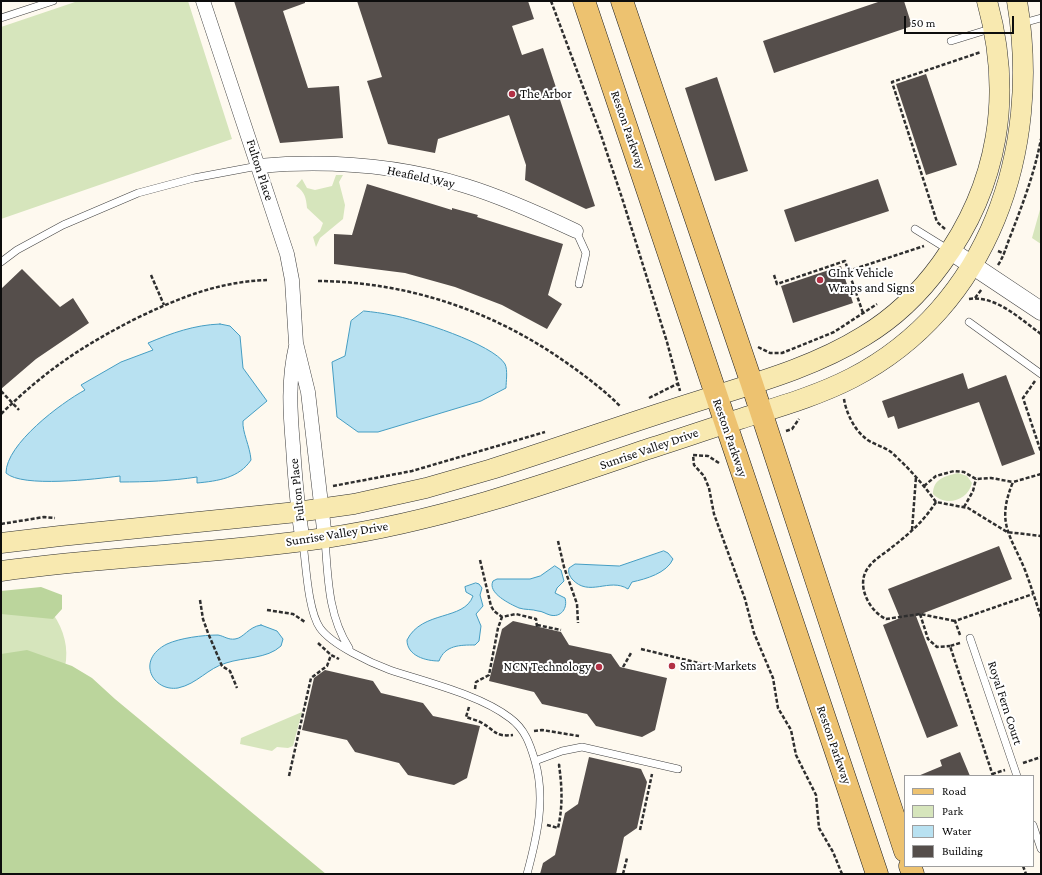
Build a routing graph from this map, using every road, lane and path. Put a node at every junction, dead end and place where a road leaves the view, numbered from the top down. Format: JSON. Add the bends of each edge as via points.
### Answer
{"nodes":[{"id":1,"x":53,"y":1,"type":"edge"},
{"id":2,"x":203,"y":1,"type":"edge"},
{"id":3,"x":551,"y":1,"type":"edge"},
{"id":4,"x":584,"y":1,"type":"edge"},
{"id":5,"x":622,"y":1,"type":"edge"},
{"id":6,"x":987,"y":1,"type":"edge"},
{"id":7,"x":1017,"y":1,"type":"edge"},
{"id":8,"x":1,"y":18,"type":"edge"},
{"id":9,"x":1032,"y":21,"type":"edge"},
{"id":10,"x":988,"y":29,"type":"junction"},
{"id":11,"x":951,"y":41,"type":"dead end"},
{"id":12,"x":1041,"y":139,"type":"edge"},
{"id":13,"x":258,"y":166,"type":"junction"},
{"id":14,"x":937,"y":222,"type":"junction"},
{"id":15,"x":915,"y":229,"type":"dead end"},
{"id":16,"x":576,"y":231,"type":"joint"},
{"id":17,"x":948,"y":232,"type":"dead end"},
{"id":18,"x":930,"y":238,"type":"junction"},
{"id":19,"x":951,"y":251,"type":"junction"},
{"id":20,"x":1005,"y":254,"type":"dead end"},
{"id":21,"x":1,"y":262,"type":"edge"},
{"id":22,"x":976,"y":268,"type":"junction"},
{"id":23,"x":848,"y":271,"type":"junction"},
{"id":24,"x":151,"y":275,"type":"dead end"},
{"id":25,"x":774,"y":275,"type":"dead end"},
{"id":26,"x":267,"y":280,"type":"dead end"},
{"id":27,"x":318,"y":281,"type":"dead end"},
{"id":28,"x":579,"y":284,"type":"dead end"},
{"id":29,"x":975,"y":298,"type":"dead end"},
{"id":30,"x":164,"y":305,"type":"junction"},
{"id":31,"x":1041,"y":312,"type":"edge"},
{"id":32,"x":969,"y":322,"type":"dead end"},
{"id":33,"x":1041,"y":334,"type":"edge"},
{"id":34,"x":296,"y":343,"type":"junction"},
{"id":35,"x":755,"y":344,"type":"dead end"},
{"id":36,"x":1041,"y":373,"type":"edge"},
{"id":37,"x":752,"y":384,"type":"junction"},
{"id":38,"x":1,"y":391,"type":"edge"},
{"id":39,"x":715,"y":395,"type":"junction"},
{"id":40,"x":648,"y":398,"type":"dead end"},
{"id":41,"x":844,"y":399,"type":"dead end"},
{"id":42,"x":12,"y":402,"type":"junction"},
{"id":43,"x":627,"y":405,"type":"dead end"},
{"id":44,"x":621,"y":407,"type":"junction"},
{"id":45,"x":19,"y":410,"type":"dead end"},
{"id":46,"x":614,"y":410,"type":"dead end"},
{"id":47,"x":761,"y":413,"type":"junction"},
{"id":48,"x":1,"y":414,"type":"edge"},
{"id":49,"x":726,"y":424,"type":"junction"},
{"id":50,"x":546,"y":432,"type":"dead end"},
{"id":51,"x":1041,"y":452,"type":"edge"},
{"id":52,"x":703,"y":455,"type":"dead end"},
{"id":53,"x":1041,"y":474,"type":"edge"},
{"id":54,"x":916,"y":477,"type":"junction"},
{"id":55,"x":976,"y":479,"type":"junction"},
{"id":56,"x":1013,"y":482,"type":"junction"},
{"id":57,"x":340,"y":485,"type":"dead end"},
{"id":58,"x":924,"y":486,"type":"junction"},
{"id":59,"x":936,"y":502,"type":"junction"},
{"id":60,"x":964,"y":507,"type":"junction"},
{"id":61,"x":322,"y":508,"type":"junction"},
{"id":62,"x":298,"y":512,"type":"junction"},
{"id":63,"x":912,"y":531,"type":"junction"},
{"id":64,"x":1007,"y":532,"type":"junction"},
{"id":65,"x":1041,"y":536,"type":"edge"},
{"id":66,"x":325,"y":538,"type":"junction"},
{"id":67,"x":303,"y":541,"type":"junction"},
{"id":68,"x":558,"y":541,"type":"dead end"},
{"id":69,"x":1,"y":544,"type":"edge"},
{"id":70,"x":480,"y":560,"type":"dead end"},
{"id":71,"x":1,"y":572,"type":"edge"},
{"id":72,"x":200,"y":600,"type":"dead end"},
{"id":73,"x":267,"y":610,"type":"dead end"},
{"id":74,"x":920,"y":614,"type":"junction"},
{"id":75,"x":502,"y":617,"type":"junction"},
{"id":76,"x":1041,"y":618,"type":"edge"},
{"id":77,"x":955,"y":621,"type":"dead end"},
{"id":78,"x":306,"y":623,"type":"dead end"},
{"id":79,"x":578,"y":623,"type":"dead end"},
{"id":80,"x":561,"y":630,"type":"dead end"},
{"id":81,"x":315,"y":638,"type":"dead end"},
{"id":82,"x":970,"y":638,"type":"dead end"},
{"id":83,"x":950,"y":646,"type":"dead end"},
{"id":84,"x":641,"y":648,"type":"dead end"},
{"id":85,"x":350,"y":650,"type":"junction"},
{"id":86,"x":631,"y":653,"type":"dead end"},
{"id":87,"x":623,"y":668,"type":"dead end"},
{"id":88,"x":728,"y":670,"type":"dead end"},
{"id":89,"x":489,"y":675,"type":"dead end"},
{"id":90,"x":237,"y":688,"type":"dead end"},
{"id":91,"x":469,"y":707,"type":"dead end"},
{"id":92,"x":537,"y":731,"type":"dead end"},
{"id":93,"x":502,"y":736,"type":"dead end"},
{"id":94,"x":562,"y":751,"type":"junction"},
{"id":95,"x":535,"y":761,"type":"junction"},
{"id":96,"x":678,"y":769,"type":"dead end"},
{"id":97,"x":653,"y":772,"type":"dead end"},
{"id":98,"x":1017,"y":775,"type":"edge"},
{"id":99,"x":289,"y":776,"type":"dead end"},
{"id":100,"x":538,"y":823,"type":"junction"},
{"id":101,"x":1034,"y":828,"type":"edge"},
{"id":102,"x":640,"y":830,"type":"dead end"},
{"id":103,"x":904,"y":848,"type":"edge"},
{"id":104,"x":1041,"y":849,"type":"edge"},
{"id":105,"x":627,"y":858,"type":"dead end"},
{"id":106,"x":527,"y":874,"type":"edge"},
{"id":107,"x":624,"y":874,"type":"edge"},
{"id":108,"x":842,"y":874,"type":"edge"},
{"id":109,"x":877,"y":874,"type":"edge"}],
"edges":[{"from":1,"to":8,"type":"lane"},
{"from":2,"to":13,"type":"street","name":"Fulton Place"},
{"from":3,"to":40,"type":"path","via":[[625,207],[676,373],[677,384]]},
{"from":4,"to":39,"type":"main road","name":"Reston Parkway"},
{"from":5,"to":37,"type":"main road"},
{"from":6,"to":10,"type":"main road"},
{"from":7,"to":9,"type":"main road","name":"Sunrise Valley Drive"},
{"from":9,"to":22,"type":"main road","name":"Sunrise Valley Drive","via":[[1029,111],[1025,144],[1015,185],[1003,218]]},
{"from":10,"to":11,"type":"lane"},
{"from":10,"to":14,"type":"path","via":[[984,51],[892,82]]},
{"from":10,"to":19,"type":"main road","via":[[1000,81],[1000,108],[994,151],[979,198]]},
{"from":12,"to":20,"type":"path","via":[[1028,189]]},
{"from":13,"to":16,"type":"street","name":"Heafield Way","via":[[301,162],[348,164],[410,173],[466,186]]},
{"from":13,"to":21,"type":"lane","via":[[194,178],[138,193],[63,225],[17,250]]},
{"from":13,"to":34,"type":"street","name":"Fulton Place","via":[[287,254],[292,280]]},
{"from":14,"to":17,"type":"path"},
{"from":14,"to":18,"type":"path"},
{"from":15,"to":18,"type":"lane"},
{"from":16,"to":28,"type":"lane","via":[[586,253]]},
{"from":18,"to":19,"type":"lane"},
{"from":18,"to":23,"type":"path","via":[[923,247]]},
{"from":19,"to":22,"type":"street"},
{"from":19,"to":37,"type":"main road","via":[[912,298],[876,328],[826,356]]},
{"from":22,"to":31,"type":"street"},
{"from":22,"to":47,"type":"main road","name":"Sunrise Valley Drive","via":[[963,287],[929,324],[879,363],[843,382]]},
{"from":23,"to":25,"type":"path","via":[[845,261],[777,284]]},
{"from":23,"to":35,"type":"path","via":[[863,313],[834,332],[782,353],[770,353]]},
{"from":24,"to":30,"type":"path"},
{"from":26,"to":30,"type":"path","via":[[240,281],[210,287]]},
{"from":27,"to":44,"type":"path","via":[[415,292],[464,307],[551,352],[597,385]]},
{"from":29,"to":33,"type":"path","via":[[996,303]]},
{"from":30,"to":42,"type":"path","via":[[79,349],[49,370]]},
{"from":32,"to":36,"type":"lane"},
{"from":34,"to":61,"type":"street","name":"Fulton Place","via":[[308,392]]},
{"from":34,"to":62,"type":"street","name":"Fulton Place","via":[[290,384]]},
{"from":36,"to":51,"type":"path","via":[[1022,398]]},
{"from":37,"to":39,"type":"main road"},
{"from":37,"to":47,"type":"main road"},
{"from":38,"to":42,"type":"path"},
{"from":39,"to":49,"type":"main road","name":"Reston Parkway"},
{"from":39,"to":61,"type":"main road","via":[[452,481],[381,499]]},
{"from":41,"to":54,"type":"path","via":[[852,420],[863,437],[889,451]]},
{"from":42,"to":45,"type":"path"},
{"from":42,"to":48,"type":"path"},
{"from":43,"to":44,"type":"path"},
{"from":44,"to":46,"type":"path"},
{"from":47,"to":49,"type":"main road","name":"Sunrise Valley Drive"},
{"from":47,"to":103,"type":"main road"},
{"from":49,"to":66,"type":"main road","name":"Sunrise Valley Drive","via":[[482,504]]},
{"from":49,"to":109,"type":"main road","name":"Reston Parkway"},
{"from":50,"to":57,"type":"path","via":[[412,471]]},
{"from":52,"to":108,"type":"path","via":[[693,455],[694,465],[710,488],[714,514],[741,585],[754,633],[773,678],[778,708],[791,730],[796,755],[816,795],[819,828]]},
{"from":53,"to":56,"type":"path"},
{"from":54,"to":58,"type":"path"},
{"from":54,"to":63,"type":"path"},
{"from":55,"to":56,"type":"path","via":[[991,478]]},
{"from":55,"to":58,"type":"path","via":[[964,472],[954,471],[936,476]]},
{"from":55,"to":60,"type":"path","via":[[974,491]]},
{"from":56,"to":64,"type":"path","via":[[1006,498]]},
{"from":58,"to":59,"type":"path"},
{"from":59,"to":60,"type":"path"},
{"from":59,"to":63,"type":"path"},
{"from":60,"to":64,"type":"path"},
{"from":61,"to":62,"type":"main road"},
{"from":61,"to":66,"type":"street","name":"Fulton Place"},
{"from":62,"to":67,"type":"street","name":"Fulton Place"},
{"from":62,"to":69,"type":"main road","via":[[74,534]]},
{"from":63,"to":74,"type":"path","via":[[867,568],[864,590],[873,610],[886,619]]},
{"from":64,"to":65,"type":"path"},
{"from":64,"to":76,"type":"path","via":[[1025,571]]},
{"from":66,"to":67,"type":"main road","name":"Sunrise Valley Drive"},
{"from":66,"to":85,"type":"lane","via":[[332,611],[339,631]]},
{"from":67,"to":71,"type":"main road","name":"Sunrise Valley Drive","via":[[148,557],[90,560]]},
{"from":67,"to":85,"type":"lane","via":[[310,598],[318,624],[330,638]]},
{"from":68,"to":79,"type":"path","via":[[577,604]]},
{"from":70,"to":75,"type":"path","via":[[491,606]]},
{"from":72,"to":90,"type":"path","via":[[208,633],[222,666],[230,671]]},
{"from":73,"to":78,"type":"path","via":[[293,614]]},
{"from":74,"to":77,"type":"path"},
{"from":74,"to":83,"type":"path","via":[[930,642],[937,647]]},
{"from":75,"to":80,"type":"path","via":[[523,615],[536,619],[537,626]]},
{"from":75,"to":89,"type":"path"},
{"from":81,"to":99,"type":"path","via":[[331,655],[327,666],[311,678]]},
{"from":82,"to":98,"type":"lane","name":"Royal Fern Court"},
{"from":84,"to":88,"type":"path"},
{"from":85,"to":95,"type":"lane","via":[[373,664],[472,698],[501,712],[516,723],[528,739]]},
{"from":86,"to":87,"type":"path"},
{"from":91,"to":93,"type":"path","via":[[466,717],[480,722],[493,733]]},
{"from":92,"to":94,"type":"path","via":[[558,733]]},
{"from":94,"to":95,"type":"lane"},
{"from":94,"to":96,"type":"lane","via":[[586,748]]},
{"from":94,"to":100,"type":"path","via":[[564,759],[559,765],[562,806],[558,828]]},
{"from":95,"to":100,"type":"lane","via":[[541,789]]},
{"from":97,"to":102,"type":"path"},
{"from":100,"to":106,"type":"lane"},
{"from":101,"to":104,"type":"lane"},
{"from":105,"to":107,"type":"path"}]}
